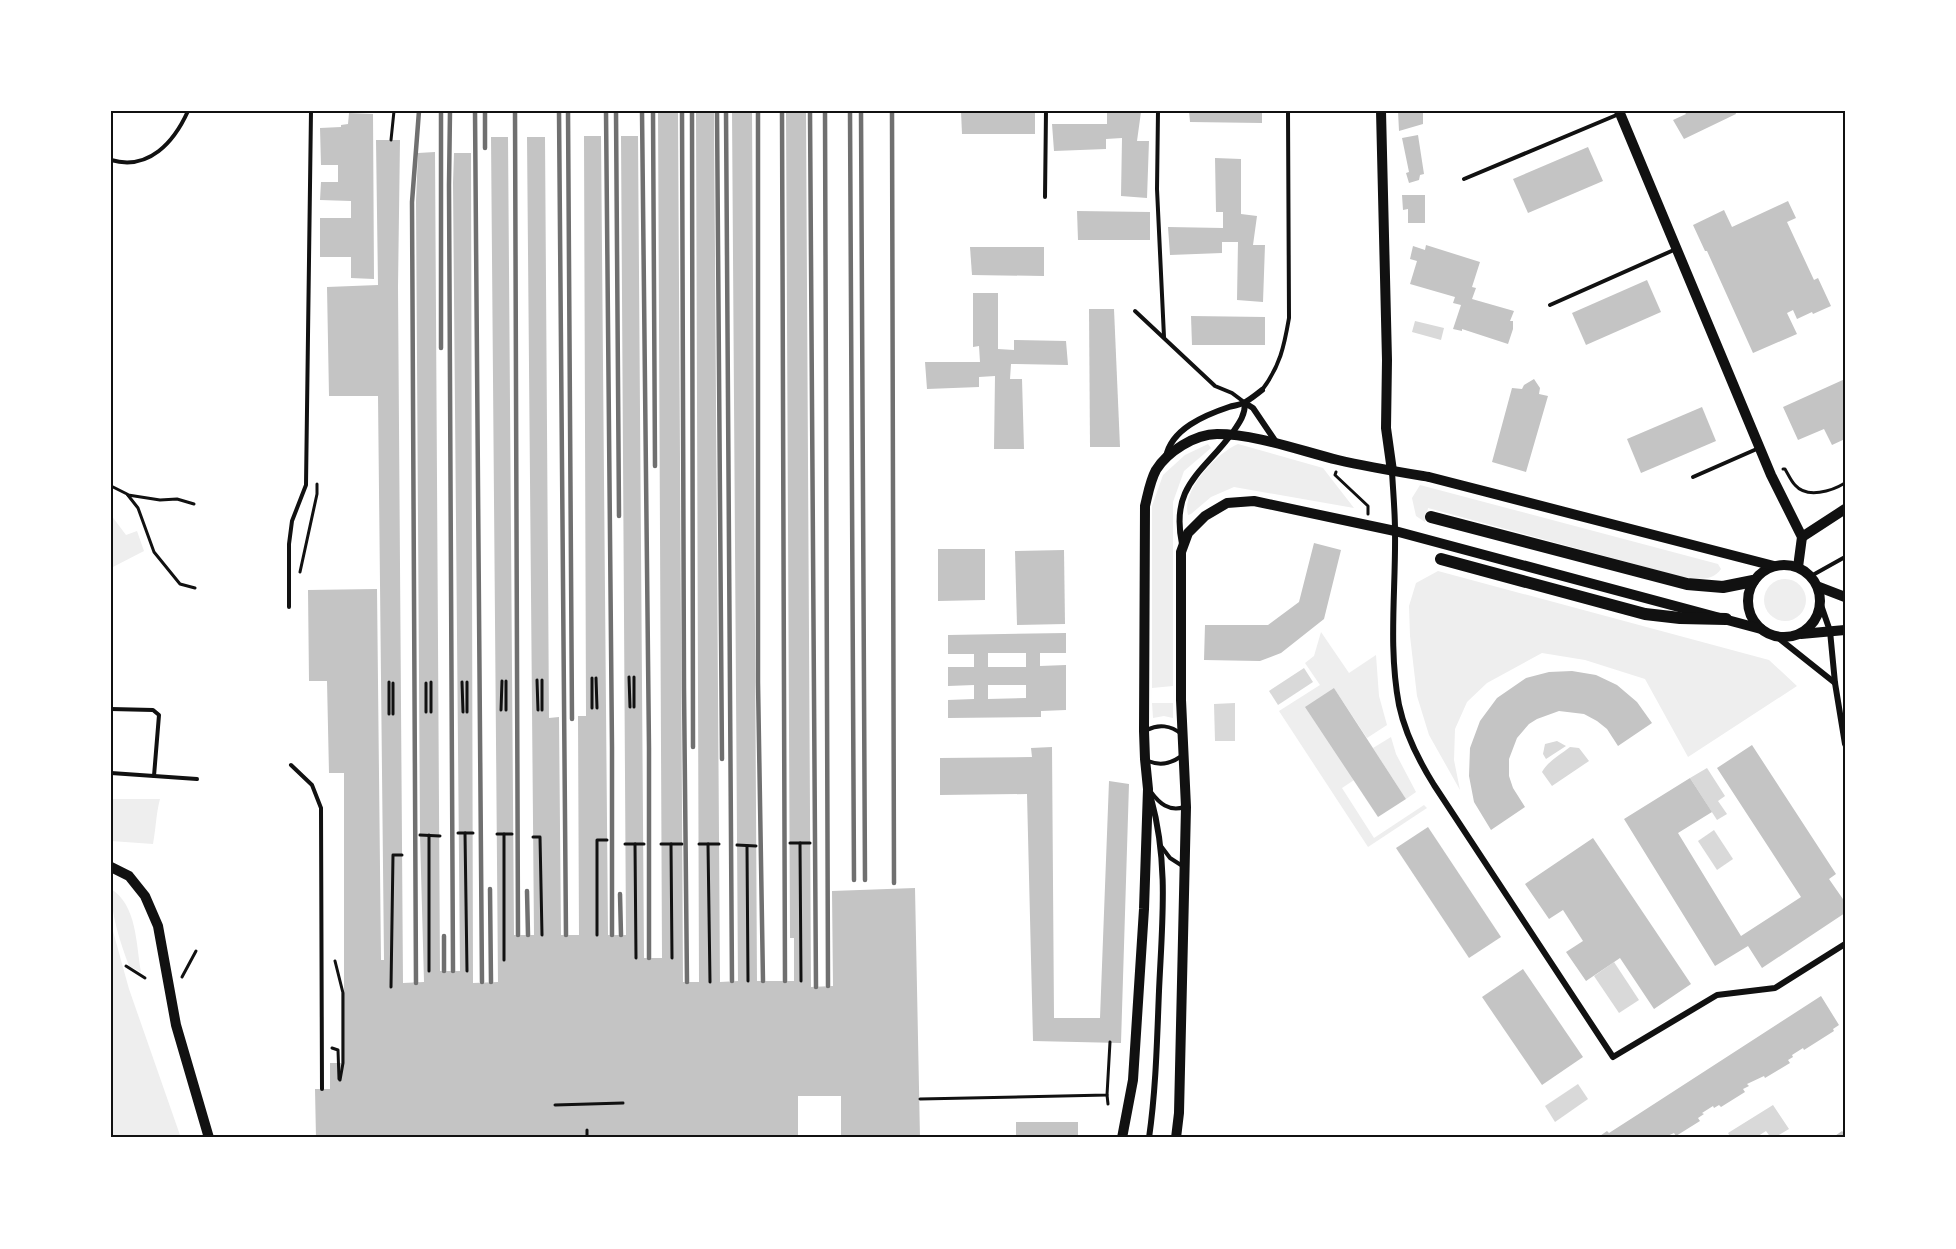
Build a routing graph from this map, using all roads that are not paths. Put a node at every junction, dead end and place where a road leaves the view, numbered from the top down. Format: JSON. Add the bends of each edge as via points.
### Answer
{"nodes":[{"id":1,"x":188,"y":111,"type":"edge"},
{"id":2,"x":311,"y":111,"type":"edge"},
{"id":3,"x":1046,"y":111,"type":"edge"},
{"id":4,"x":1158,"y":111,"type":"edge"},
{"id":5,"x":1288,"y":111,"type":"edge"},
{"id":6,"x":1381,"y":111,"type":"edge"},
{"id":7,"x":1620,"y":112,"type":"edge"},
{"id":8,"x":111,"y":160,"type":"edge"},
{"id":9,"x":1464,"y":179,"type":"dead end"},
{"id":10,"x":1045,"y":197,"type":"dead end"},
{"id":11,"x":1677,"y":249,"type":"junction"},
{"id":12,"x":1550,"y":305,"type":"dead end"},
{"id":13,"x":1135,"y":311,"type":"dead end"},
{"id":14,"x":1164,"y":337,"type":"junction"},
{"id":15,"x":1262,"y":390,"type":"joint"},
{"id":16,"x":1245,"y":403,"type":"junction"},
{"id":17,"x":1230,"y":435,"type":"junction"},
{"id":18,"x":1278,"y":443,"type":"junction"},
{"id":19,"x":1760,"y":447,"type":"junction"},
{"id":20,"x":1166,"y":457,"type":"junction"},
{"id":21,"x":1392,"y":471,"type":"junction"},
{"id":22,"x":1693,"y":477,"type":"dead end"},
{"id":23,"x":1845,"y":509,"type":"edge"},
{"id":24,"x":1431,"y":517,"type":"dead end"},
{"id":25,"x":1395,"y":531,"type":"junction"},
{"id":26,"x":1802,"y":537,"type":"junction"},
{"id":27,"x":1182,"y":544,"type":"junction"},
{"id":28,"x":1845,"y":557,"type":"edge"},
{"id":29,"x":1441,"y":559,"type":"dead end"},
{"id":30,"x":1774,"y":566,"type":"junction"},
{"id":31,"x":1798,"y":567,"type":"junction"},
{"id":32,"x":1811,"y":576,"type":"junction"},
{"id":33,"x":1753,"y":581,"type":"junction"},
{"id":34,"x":1819,"y":587,"type":"junction"},
{"id":35,"x":1845,"y":597,"type":"edge"},
{"id":36,"x":1821,"y":604,"type":"junction"},
{"id":37,"x":289,"y":607,"type":"dead end"},
{"id":38,"x":1726,"y":619,"type":"junction"},
{"id":39,"x":1761,"y":629,"type":"junction"},
{"id":40,"x":1845,"y":630,"type":"edge"},
{"id":41,"x":1830,"y":631,"type":"junction"},
{"id":42,"x":1798,"y":634,"type":"junction"},
{"id":43,"x":1776,"y":636,"type":"junction"},
{"id":44,"x":1835,"y":682,"type":"junction"},
{"id":45,"x":111,"y":708,"type":"edge"},
{"id":46,"x":1144,"y":731,"type":"junction"},
{"id":47,"x":1184,"y":736,"type":"junction"},
{"id":48,"x":1845,"y":744,"type":"edge"},
{"id":49,"x":1184,"y":752,"type":"junction"},
{"id":50,"x":1145,"y":759,"type":"junction"},
{"id":51,"x":291,"y":765,"type":"dead end"},
{"id":52,"x":111,"y":773,"type":"edge"},
{"id":53,"x":154,"y":776,"type":"junction"},
{"id":54,"x":197,"y":779,"type":"dead end"},
{"id":55,"x":1148,"y":789,"type":"junction"},
{"id":56,"x":1186,"y":807,"type":"junction"},
{"id":57,"x":1161,"y":846,"type":"junction"},
{"id":58,"x":111,"y":867,"type":"edge"},
{"id":59,"x":1186,"y":868,"type":"junction"},
{"id":60,"x":1845,"y":944,"type":"edge"},
{"id":61,"x":322,"y":1089,"type":"dead end"},
{"id":62,"x":206,"y":1126,"type":"junction"},
{"id":63,"x":209,"y":1138,"type":"edge"},
{"id":64,"x":214,"y":1138,"type":"edge"},
{"id":65,"x":1122,"y":1138,"type":"edge"},
{"id":66,"x":1149,"y":1138,"type":"edge"},
{"id":67,"x":1176,"y":1138,"type":"edge"}],
"edges":[{"from":1,"to":8,"type":"lane","via":[[179,131],[162,150],[142,160]]},
{"from":2,"to":37,"type":"lane","via":[[306,485],[292,521]]},
{"from":3,"to":10,"type":"lane"},
{"from":4,"to":14,"type":"lane"},
{"from":5,"to":15,"type":"lane","via":[[1289,318],[1278,366]]},
{"from":6,"to":21,"type":"main road","via":[[1386,428]]},
{"from":7,"to":9,"type":"lane"},
{"from":7,"to":11,"type":"main road"},
{"from":11,"to":12,"type":"lane"},
{"from":11,"to":19,"type":"main road"},
{"from":13,"to":14,"type":"lane"},
{"from":14,"to":16,"type":"lane","via":[[1215,386]]},
{"from":15,"to":16,"type":"street"},
{"from":16,"to":17,"type":"street","via":[[1244,415]]},
{"from":16,"to":18,"type":"street"},
{"from":16,"to":20,"type":"street","via":[[1207,416],[1179,433]]},
{"from":17,"to":18,"type":"main road"},
{"from":17,"to":20,"type":"main road","via":[[1199,438]]},
{"from":17,"to":27,"type":"street","via":[[1183,494]]},
{"from":18,"to":21,"type":"main road"},
{"from":19,"to":22,"type":"lane"},
{"from":19,"to":26,"type":"main road"},
{"from":20,"to":46,"type":"main road","via":[[1149,487],[1145,506]]},
{"from":21,"to":25,"type":"street"},
{"from":21,"to":30,"type":"main road","via":[[1429,477]]},
{"from":23,"to":26,"type":"main road"},
{"from":24,"to":33,"type":"main road","via":[[1687,584],[1723,587]]},
{"from":25,"to":27,"type":"main road","via":[[1240,501],[1217,507],[1188,533]]},
{"from":25,"to":38,"type":"main road"},
{"from":25,"to":60,"type":"street","via":[[1396,677],[1400,707],[1414,747],[1434,785],[1613,1057],[1717,995],[1775,988]]},
{"from":26,"to":31,"type":"main road"},
{"from":27,"to":47,"type":"main road"},
{"from":28,"to":32,"type":"lane"},
{"from":29,"to":38,"type":"main road","via":[[1645,614]]},
{"from":30,"to":31,"type":"main road"},
{"from":30,"to":33,"type":"main road"},
{"from":31,"to":32,"type":"main road"},
{"from":32,"to":34,"type":"main road"},
{"from":33,"to":39,"type":"main road","via":[[1749,609]]},
{"from":34,"to":35,"type":"main road"},
{"from":34,"to":36,"type":"main road"},
{"from":36,"to":41,"type":"street"},
{"from":36,"to":42,"type":"main road","via":[[1817,617]]},
{"from":38,"to":39,"type":"main road"},
{"from":39,"to":43,"type":"main road"},
{"from":40,"to":41,"type":"main road"},
{"from":41,"to":42,"type":"main road"},
{"from":41,"to":44,"type":"street"},
{"from":42,"to":43,"type":"main road"},
{"from":43,"to":44,"type":"street"},
{"from":44,"to":48,"type":"street"},
{"from":45,"to":53,"type":"lane","via":[[153,710],[159,715]]},
{"from":46,"to":47,"type":"lane","via":[[1171,727]]},
{"from":46,"to":50,"type":"main road"},
{"from":47,"to":49,"type":"main road"},
{"from":49,"to":50,"type":"lane","via":[[1167,764]]},
{"from":49,"to":56,"type":"main road"},
{"from":50,"to":55,"type":"main road"},
{"from":51,"to":61,"type":"lane","via":[[312,785],[321,821]]},
{"from":52,"to":53,"type":"lane"},
{"from":53,"to":54,"type":"lane"},
{"from":55,"to":56,"type":"lane","via":[[1168,808]]},
{"from":55,"to":57,"type":"street"},
{"from":55,"to":65,"type":"main road","via":[[1133,1080]]},
{"from":56,"to":59,"type":"main road"},
{"from":57,"to":59,"type":"lane"},
{"from":57,"to":66,"type":"street","via":[[1163,880]]},
{"from":58,"to":62,"type":"main road","via":[[129,876],[145,896],[158,926],[176,1024]]},
{"from":59,"to":67,"type":"main road"},
{"from":62,"to":63,"type":"main road"},
{"from":62,"to":64,"type":"main road"}]}
